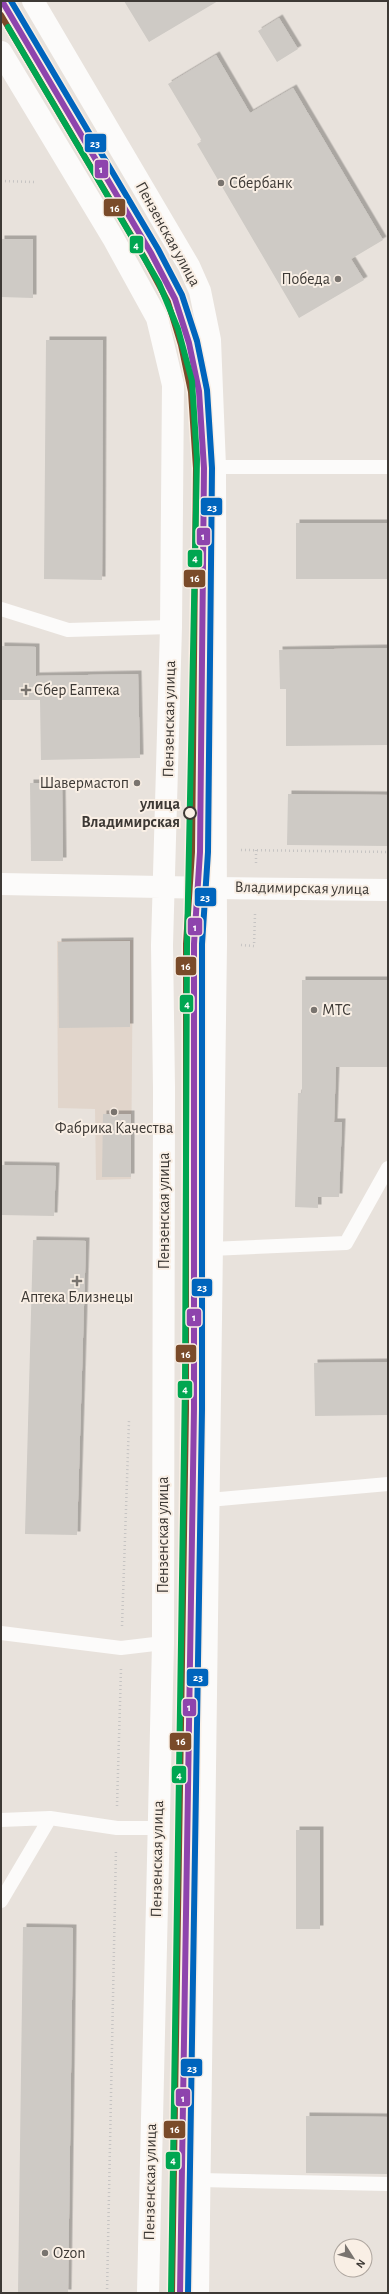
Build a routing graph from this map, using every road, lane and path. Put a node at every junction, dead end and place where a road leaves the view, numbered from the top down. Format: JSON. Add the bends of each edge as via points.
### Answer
{"nodes":[{"id":1,"x":32,"y":1,"type":"edge"},
{"id":2,"x":1,"y":52,"type":"edge"},
{"id":3,"x":1,"y":181,"type":"edge"},
{"id":4,"x":34,"y":182,"type":"dead end"},
{"id":5,"x":215,"y":467,"type":"junction"},
{"id":6,"x":388,"y":467,"type":"edge"},
{"id":7,"x":1,"y":609,"type":"edge"},
{"id":8,"x":171,"y":627,"type":"junction"},
{"id":9,"x":215,"y":852,"type":"junction"},
{"id":10,"x":388,"y":852,"type":"edge"},
{"id":11,"x":1,"y":884,"type":"edge"},
{"id":12,"x":164,"y":886,"type":"junction"},
{"id":13,"x":215,"y":888,"type":"junction"},
{"id":14,"x":388,"y":890,"type":"edge"},
{"id":15,"x":388,"y":1168,"type":"edge"},
{"id":16,"x":211,"y":1249,"type":"junction"},
{"id":17,"x":130,"y":1421,"type":"dead end"},
{"id":18,"x":388,"y":1484,"type":"edge"},
{"id":19,"x":209,"y":1500,"type":"junction"},
{"id":20,"x":1,"y":1633,"type":"edge"},
{"id":21,"x":163,"y":1643,"type":"junction"},
{"id":22,"x":121,"y":1648,"type":"junction"},
{"id":23,"x":50,"y":1818,"type":"junction"},
{"id":24,"x":1,"y":1820,"type":"edge"},
{"id":25,"x":117,"y":1828,"type":"junction"},
{"id":26,"x":157,"y":1828,"type":"junction"},
{"id":27,"x":1,"y":1901,"type":"edge"},
{"id":28,"x":200,"y":2180,"type":"junction"},
{"id":29,"x":388,"y":2184,"type":"edge"},
{"id":30,"x":107,"y":2293,"type":"edge"},
{"id":31,"x":148,"y":2293,"type":"edge"},
{"id":32,"x":198,"y":2293,"type":"edge"}],
"edges":[{"from":1,"to":5,"type":"main road","name":"Пензенская улица","via":[[189,266],[200,291],[210,340]]},
{"from":2,"to":8,"type":"main road","name":"Пензенская улица","via":[[113,238],[156,318],[173,385]]},
{"from":3,"to":4,"type":"path"},
{"from":5,"to":6,"type":"lane"},
{"from":5,"to":9,"type":"main road","name":"Пензенская улица"},
{"from":7,"to":8,"type":"lane","via":[[68,630]]},
{"from":8,"to":12,"type":"main road","name":"Пензенская улица"},
{"from":9,"to":10,"type":"path","via":[[256,849]]},
{"from":9,"to":13,"type":"main road","name":"Пензенская улица"},
{"from":11,"to":12,"type":"main road","via":[[136,888]]},
{"from":12,"to":13,"type":"main road","name":"Владимирская улица"},
{"from":12,"to":21,"type":"main road","name":"Пензенская улица"},
{"from":13,"to":14,"type":"main road","name":"Владимирская улица"},
{"from":13,"to":16,"type":"main road","name":"Пензенская улица"},
{"from":15,"to":16,"type":"lane","via":[[346,1243]]},
{"from":16,"to":19,"type":"main road","name":"Пензенская улица"},
{"from":17,"to":22,"type":"path"},
{"from":18,"to":19,"type":"lane"},
{"from":19,"to":28,"type":"main road","name":"Пензенская улица"},
{"from":20,"to":22,"type":"lane"},
{"from":21,"to":22,"type":"lane"},
{"from":21,"to":26,"type":"main road","name":"Пензенская улица"},
{"from":22,"to":25,"type":"path"},
{"from":23,"to":24,"type":"lane"},
{"from":23,"to":25,"type":"lane"},
{"from":23,"to":27,"type":"lane"},
{"from":25,"to":26,"type":"lane"},
{"from":25,"to":30,"type":"path"},
{"from":26,"to":31,"type":"main road","name":"Пензенская улица"},
{"from":28,"to":29,"type":"lane"},
{"from":28,"to":32,"type":"main road","name":"Пензенская улица"}]}
